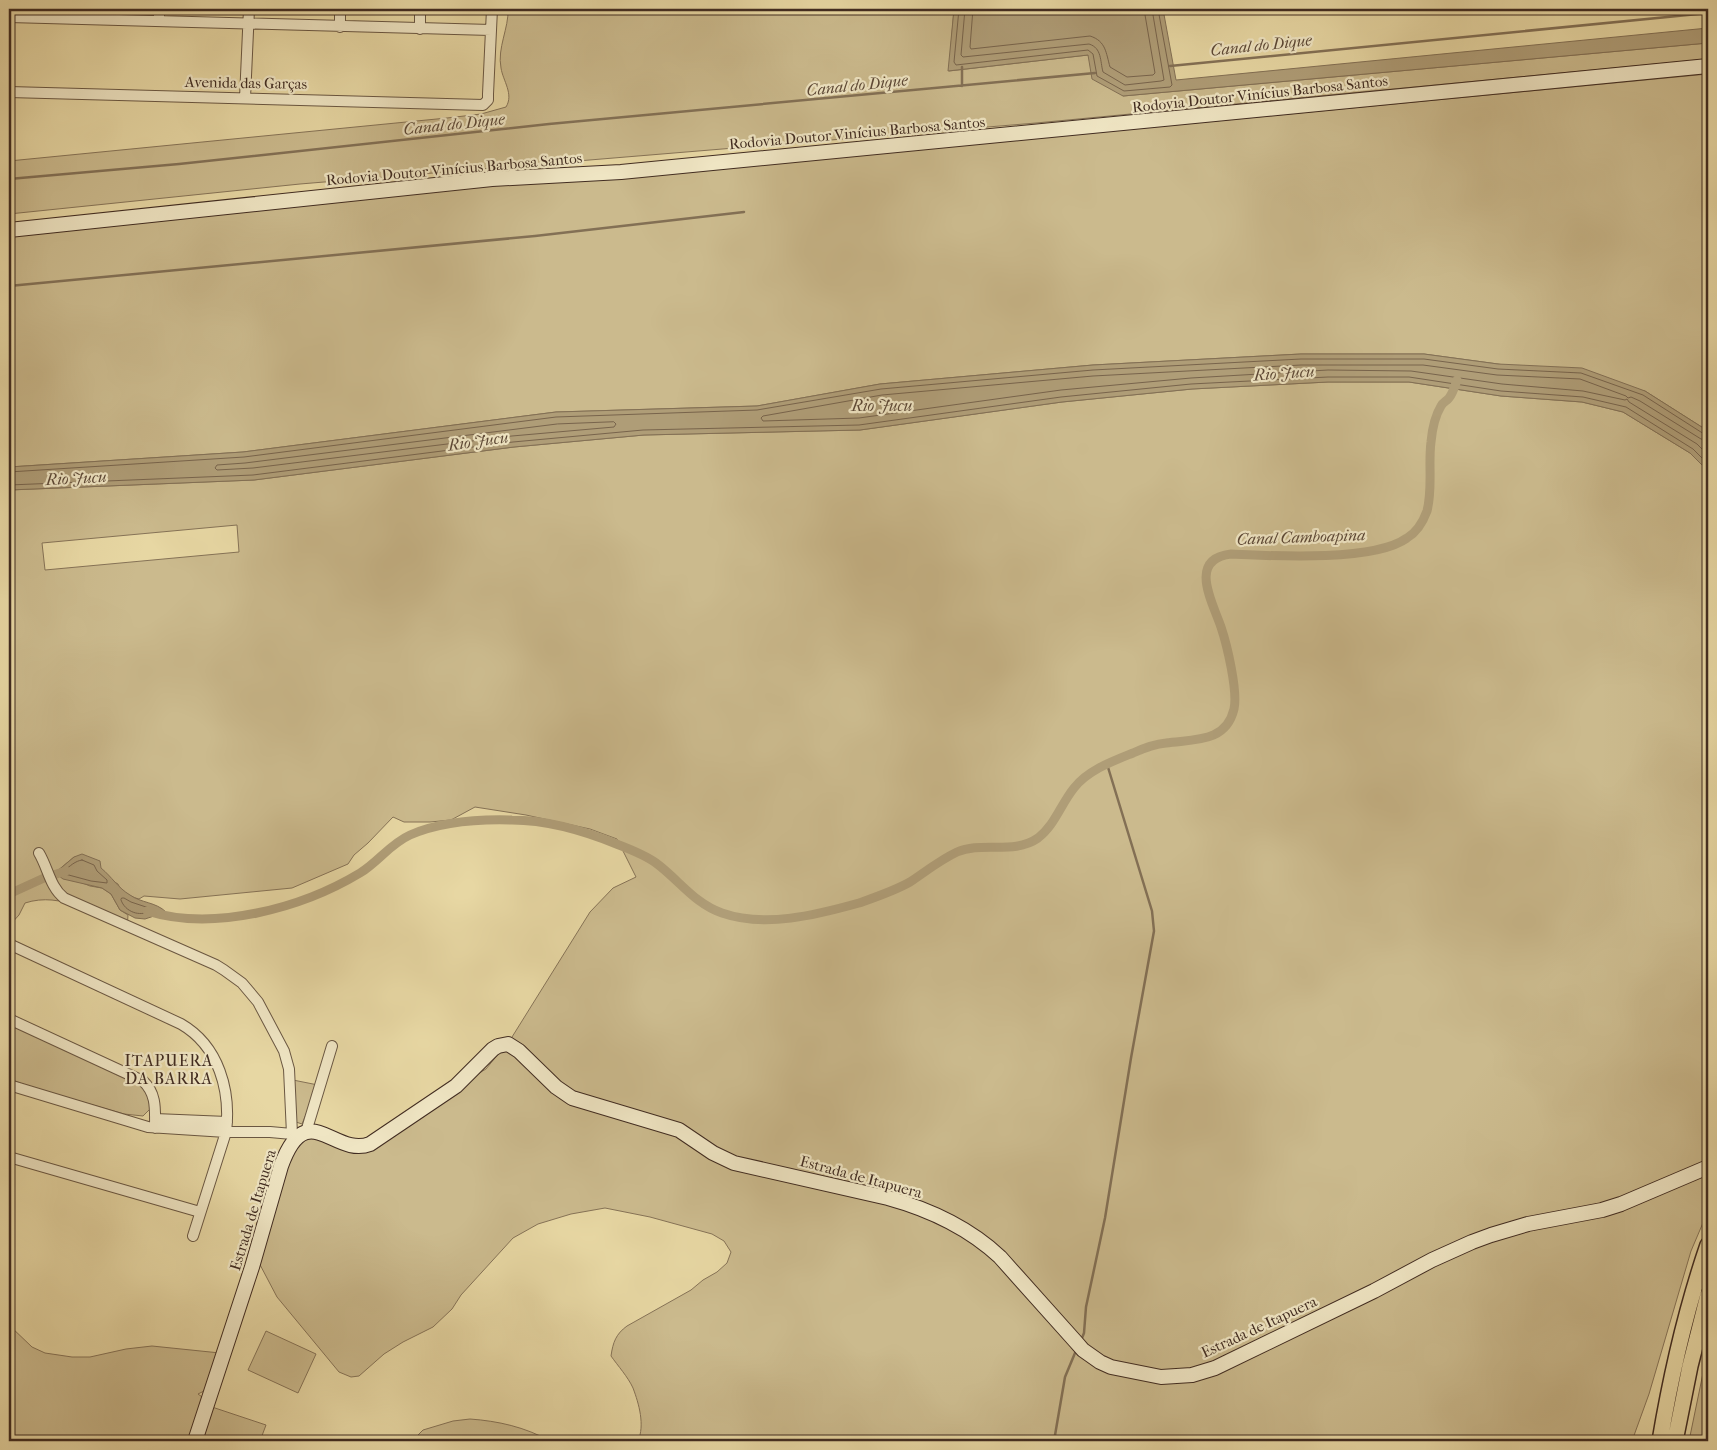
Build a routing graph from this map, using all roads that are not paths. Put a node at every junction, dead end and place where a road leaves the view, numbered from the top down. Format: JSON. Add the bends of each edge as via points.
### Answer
{"nodes":[{"id":1,"x":159,"y":9,"type":"edge"},
{"id":2,"x":249,"y":9,"type":"edge"},
{"id":3,"x":340,"y":9,"type":"edge"},
{"id":4,"x":420,"y":9,"type":"edge"},
{"id":5,"x":492,"y":9,"type":"edge"},
{"id":6,"x":84,"y":14,"type":"edge"},
{"id":7,"x":9,"y":16,"type":"edge"},
{"id":8,"x":159,"y":20,"type":"junction"},
{"id":9,"x":249,"y":23,"type":"junction"},
{"id":10,"x":340,"y":27,"type":"junction"},
{"id":11,"x":420,"y":29,"type":"junction"},
{"id":12,"x":491,"y":30,"type":"junction"},
{"id":13,"x":1708,"y":66,"type":"edge"},
{"id":14,"x":9,"y":92,"type":"edge"},
{"id":15,"x":245,"y":98,"type":"junction"},
{"id":16,"x":9,"y":230,"type":"edge"},
{"id":17,"x":39,"y":853,"type":"dead end"},
{"id":18,"x":9,"y":944,"type":"edge"},
{"id":19,"x":9,"y":1020,"type":"edge"},
{"id":20,"x":332,"y":1046,"type":"dead end"},
{"id":21,"x":9,"y":1085,"type":"edge"},
{"id":22,"x":155,"y":1123,"type":"junction"},
{"id":23,"x":227,"y":1127,"type":"junction"},
{"id":24,"x":298,"y":1135,"type":"junction"},
{"id":25,"x":9,"y":1157,"type":"edge"},
{"id":26,"x":1708,"y":1166,"type":"edge"},
{"id":27,"x":200,"y":1212,"type":"junction"},
{"id":28,"x":193,"y":1236,"type":"dead end"},
{"id":29,"x":1708,"y":1245,"type":"edge"},
{"id":30,"x":1708,"y":1295,"type":"edge"},
{"id":31,"x":195,"y":1441,"type":"edge"},
{"id":32,"x":1660,"y":1441,"type":"edge"},
{"id":33,"x":1675,"y":1441,"type":"edge"}],
"edges":[{"from":1,"to":8,"type":"street"},
{"from":2,"to":9,"type":"street"},
{"from":3,"to":10,"type":"street"},
{"from":4,"to":11,"type":"street"},
{"from":5,"to":12,"type":"street"},
{"from":6,"to":7,"type":"street"},
{"from":6,"to":8,"type":"street"},
{"from":8,"to":9,"type":"street"},
{"from":9,"to":10,"type":"street"},
{"from":9,"to":15,"type":"street"},
{"from":10,"to":11,"type":"street"},
{"from":11,"to":12,"type":"street"},
{"from":12,"to":15,"type":"street","name":"Avenida das Garças","via":[[488,100],[483,104]]},
{"from":13,"to":16,"type":"street","name":"Rodovia Doutor Vinícius Barbosa Santos","via":[[621,172],[492,179]]},
{"from":14,"to":15,"type":"street","name":"Avenida das Garças"},
{"from":17,"to":24,"type":"street","via":[[61,895],[70,902],[216,965],[250,992],[265,1013],[288,1060]]},
{"from":18,"to":23,"type":"street","via":[[194,1032],[210,1050],[219,1067],[226,1098]]},
{"from":19,"to":22,"type":"street","via":[[143,1081],[153,1094]]},
{"from":20,"to":24,"type":"street"},
{"from":21,"to":22,"type":"street"},
{"from":22,"to":23,"type":"street"},
{"from":23,"to":24,"type":"street"},
{"from":23,"to":27,"type":"street"},
{"from":24,"to":26,"type":"street","name":"Estrada de Itapuera","via":[[316,1132],[357,1146],[370,1144],[456,1086],[493,1049],[508,1044],[572,1098],[680,1130],[734,1163],[888,1198],[938,1216],[986,1243],[1083,1350],[1112,1367],[1161,1377],[1192,1375],[1214,1368],[1449,1252],[1491,1235],[1621,1204]]},
{"from":24,"to":31,"type":"street","name":"Estrada de Itapuera","via":[[281,1166]]},
{"from":25,"to":27,"type":"street"},
{"from":27,"to":28,"type":"street"},
{"from":29,"to":32,"type":"main road","via":[[1678,1348]]},
{"from":30,"to":33,"type":"main road"}]}
